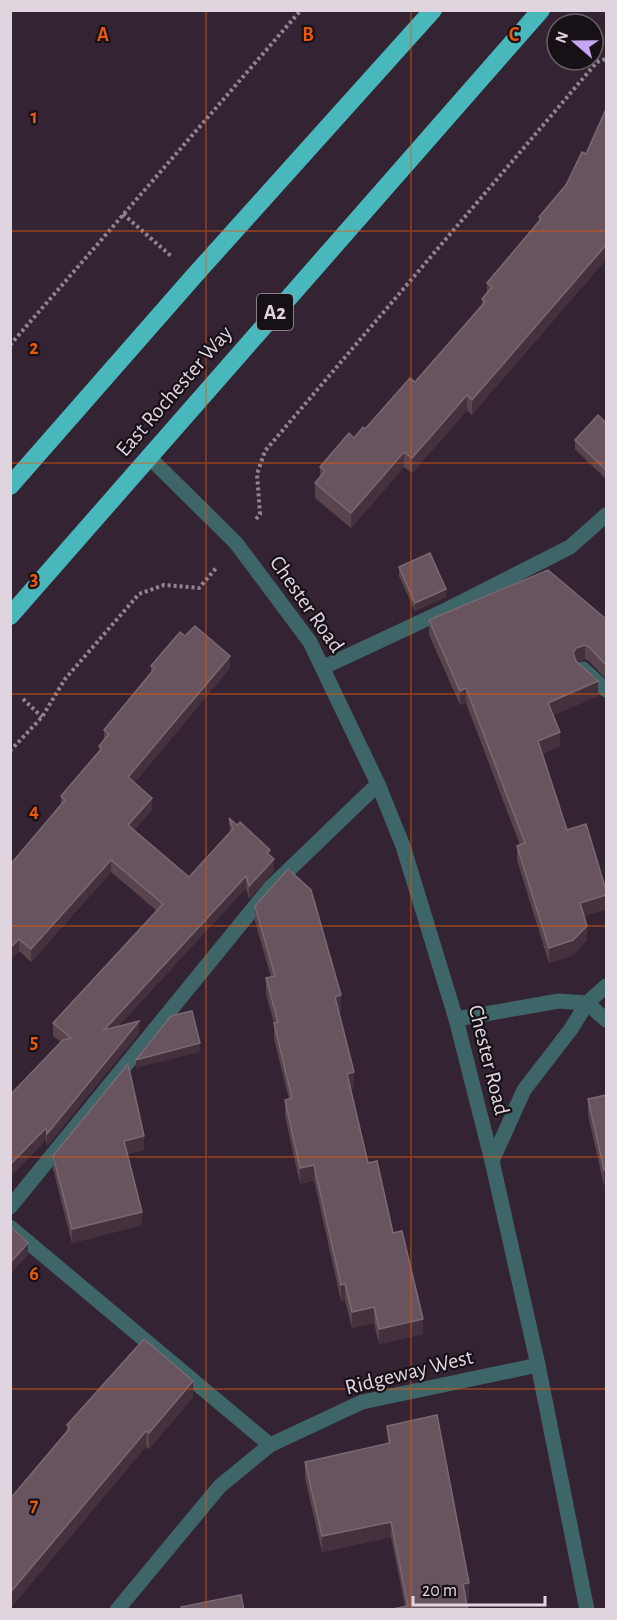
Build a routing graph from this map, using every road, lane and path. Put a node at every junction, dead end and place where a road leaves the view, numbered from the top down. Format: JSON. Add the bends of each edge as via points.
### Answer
{"nodes":[{"id":1,"x":301,"y":10,"type":"edge"},
{"id":2,"x":433,"y":10,"type":"edge"},
{"id":3,"x":541,"y":10,"type":"edge"},
{"id":4,"x":606,"y":59,"type":"edge"},
{"id":5,"x":123,"y":214,"type":"junction"},
{"id":6,"x":194,"y":276,"type":"junction"},
{"id":7,"x":10,"y":345,"type":"edge"},
{"id":8,"x":148,"y":456,"type":"junction"},
{"id":9,"x":10,"y":486,"type":"edge"},
{"id":10,"x":606,"y":515,"type":"edge"},
{"id":11,"x":236,"y":543,"type":"junction"},
{"id":12,"x":10,"y":616,"type":"edge"},
{"id":13,"x":324,"y":667,"type":"junction"},
{"id":14,"x":583,"y":669,"type":"edge"},
{"id":15,"x":606,"y":690,"type":"edge"},
{"id":16,"x":23,"y":699,"type":"dead end"},
{"id":17,"x":42,"y":717,"type":"junction"},
{"id":18,"x":10,"y":751,"type":"edge"},
{"id":19,"x":378,"y":784,"type":"junction"},
{"id":20,"x":606,"y":986,"type":"edge"},
{"id":21,"x":587,"y":1003,"type":"junction"},
{"id":22,"x":456,"y":1019,"type":"junction"},
{"id":23,"x":606,"y":1020,"type":"edge"},
{"id":24,"x":492,"y":1161,"type":"junction"},
{"id":25,"x":10,"y":1208,"type":"edge"},
{"id":26,"x":10,"y":1227,"type":"edge"},
{"id":27,"x":538,"y":1365,"type":"junction"},
{"id":28,"x":270,"y":1445,"type":"junction"},
{"id":29,"x":120,"y":1609,"type":"edge"},
{"id":30,"x":587,"y":1610,"type":"edge"}],
"edges":[{"from":1,"to":5,"type":"path"},
{"from":2,"to":6,"type":"highway"},
{"from":3,"to":8,"type":"highway","name":"East Rochester Way","number":"A2"},
{"from":4,"to":11,"type":"path","via":[[597,62],[265,451],[257,474],[260,514]]},
{"from":5,"to":6,"type":"path"},
{"from":5,"to":7,"type":"path"},
{"from":6,"to":9,"type":"highway"},
{"from":8,"to":11,"type":"street","name":"Chester Road"},
{"from":8,"to":12,"type":"highway","name":"East Rochester Way","number":"A2"},
{"from":10,"to":13,"type":"street","via":[[570,547]]},
{"from":11,"to":13,"type":"street","name":"Chester Road","via":[[310,642]]},
{"from":11,"to":17,"type":"path","via":[[199,588],[164,585],[139,594],[65,679]]},
{"from":13,"to":19,"type":"street","name":"Chester Road"},
{"from":14,"to":15,"type":"street"},
{"from":16,"to":17,"type":"path"},
{"from":17,"to":18,"type":"path"},
{"from":19,"to":22,"type":"street","name":"Chester Road","via":[[403,846]]},
{"from":19,"to":25,"type":"street","via":[[270,888]]},
{"from":20,"to":21,"type":"street"},
{"from":21,"to":22,"type":"street","via":[[560,1001]]},
{"from":21,"to":23,"type":"street"},
{"from":21,"to":24,"type":"street","via":[[524,1090]]},
{"from":22,"to":24,"type":"street","name":"Chester Road"},
{"from":24,"to":27,"type":"street","name":"Chester Road"},
{"from":26,"to":28,"type":"street"},
{"from":27,"to":28,"type":"street","name":"Ridgeway West","via":[[362,1402]]},
{"from":27,"to":30,"type":"street","name":"Chester Road"},
{"from":28,"to":29,"type":"street","name":"Ridgeway West","via":[[219,1486]]}]}
